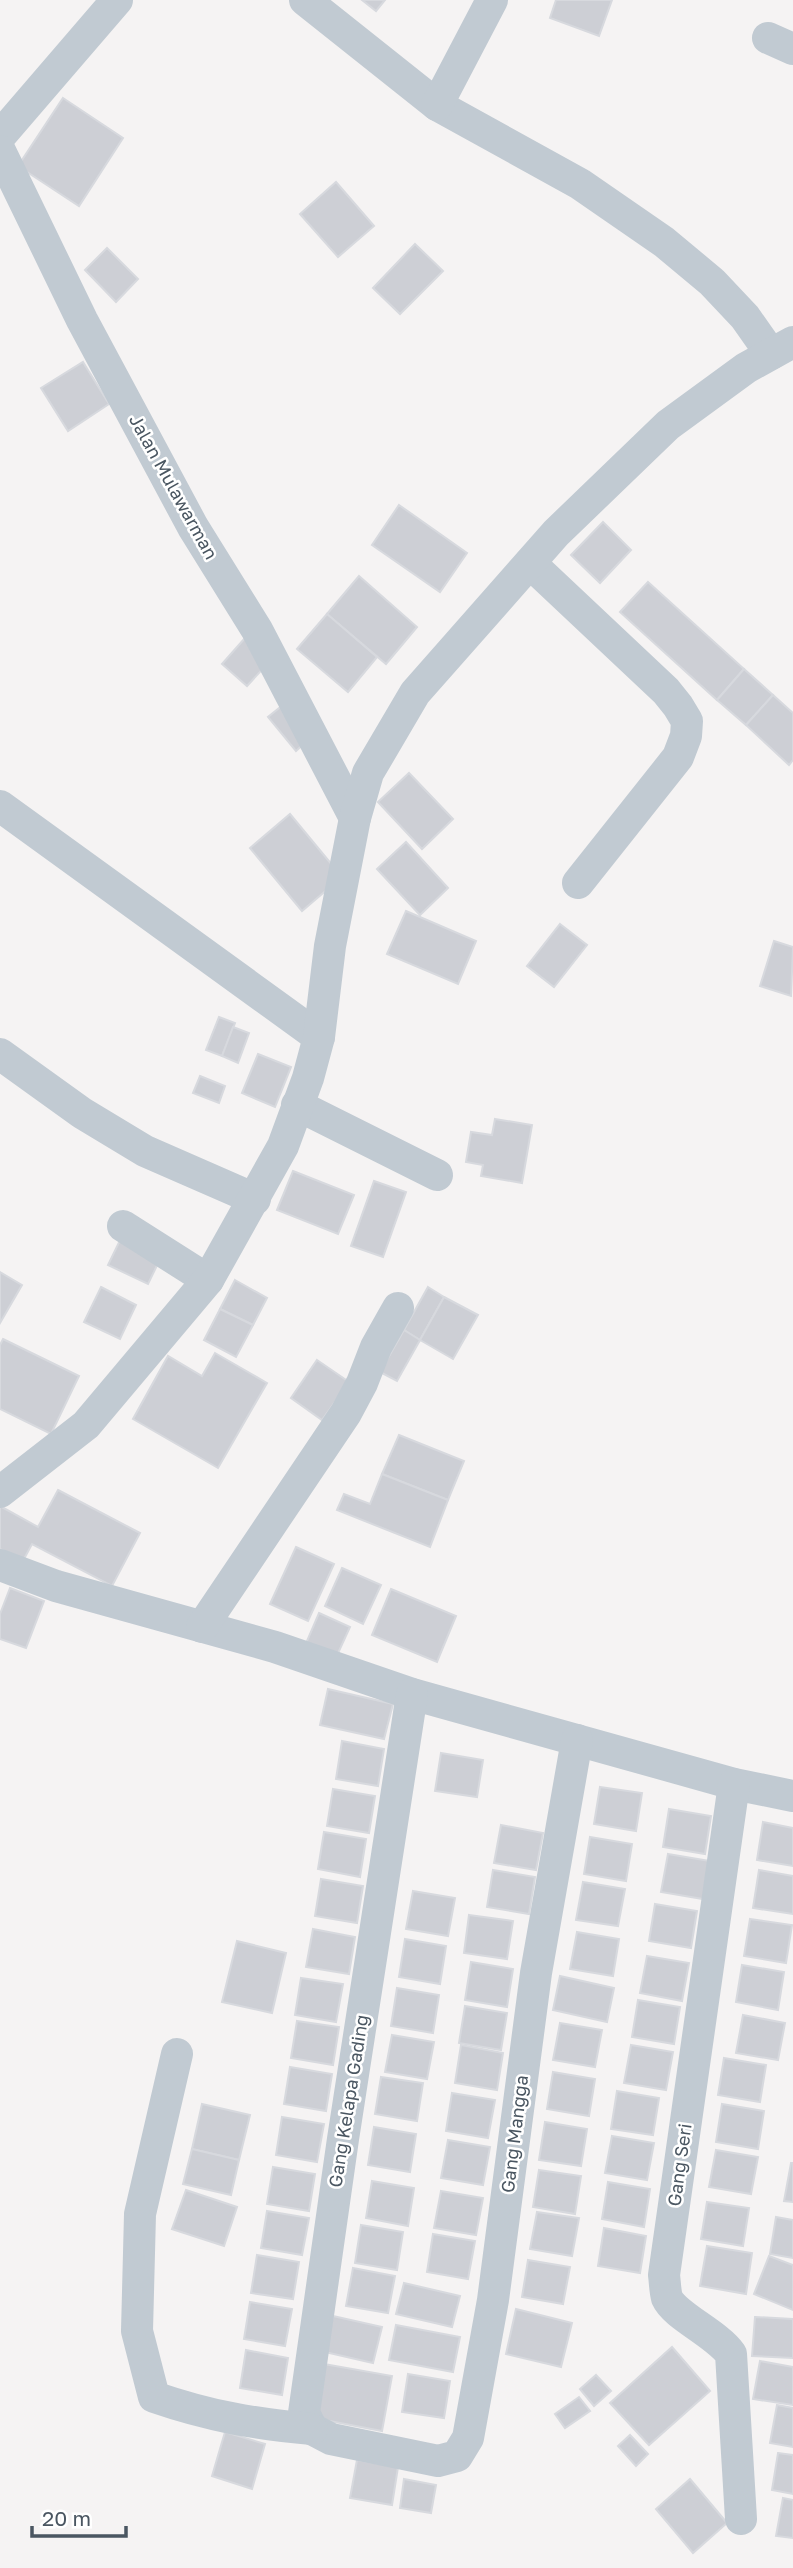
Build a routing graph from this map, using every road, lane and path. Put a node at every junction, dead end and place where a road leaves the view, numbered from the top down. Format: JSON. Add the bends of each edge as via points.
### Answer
{"nodes":[{"id":1,"x":117,"y":0,"type":"edge"},
{"id":2,"x":305,"y":0,"type":"edge"},
{"id":3,"x":492,"y":0,"type":"edge"},
{"id":4,"x":437,"y":105,"type":"junction"},
{"id":5,"x":0,"y":136,"type":"edge"},
{"id":6,"x":0,"y":151,"type":"edge"},
{"id":7,"x":782,"y":348,"type":"edge"},
{"id":8,"x":530,"y":563,"type":"junction"},
{"id":9,"x":0,"y":806,"type":"edge"},
{"id":10,"x":355,"y":818,"type":"junction"},
{"id":11,"x":578,"y":883,"type":"dead end"},
{"id":12,"x":319,"y":1037,"type":"junction"},
{"id":13,"x":0,"y":1054,"type":"edge"},
{"id":14,"x":296,"y":1105,"type":"junction"},
{"id":15,"x":437,"y":1175,"type":"dead end"},
{"id":16,"x":255,"y":1199,"type":"junction"},
{"id":17,"x":123,"y":1226,"type":"dead end"},
{"id":18,"x":208,"y":1280,"type":"junction"},
{"id":19,"x":398,"y":1308,"type":"dead end"},
{"id":20,"x":0,"y":1492,"type":"edge"},
{"id":21,"x":0,"y":1565,"type":"edge"},
{"id":22,"x":202,"y":1627,"type":"junction"},
{"id":23,"x":412,"y":1694,"type":"junction"},
{"id":24,"x":578,"y":1740,"type":"junction"},
{"id":25,"x":734,"y":1784,"type":"junction"},
{"id":26,"x":793,"y":1796,"type":"edge"},
{"id":27,"x":177,"y":2054,"type":"dead end"},
{"id":28,"x":312,"y":2429,"type":"junction"},
{"id":29,"x":741,"y":2519,"type":"dead end"}],
"edges":[{"from":1,"to":5,"type":"street"},
{"from":2,"to":4,"type":"street"},
{"from":3,"to":4,"type":"street"},
{"from":4,"to":7,"type":"street","via":[[580,184],[664,242]]},
{"from":6,"to":10,"type":"street","name":"Jalan Mulawarman","via":[[82,320],[193,527],[257,630]]},
{"from":7,"to":8,"type":"street","via":[[746,368],[668,425]]},
{"from":8,"to":10,"type":"street","via":[[415,693],[368,773]]},
{"from":8,"to":11,"type":"street","via":[[666,691],[687,721],[678,757]]},
{"from":9,"to":12,"type":"street"},
{"from":10,"to":12,"type":"street","via":[[330,946]]},
{"from":12,"to":14,"type":"street"},
{"from":13,"to":16,"type":"street","via":[[145,1151]]},
{"from":14,"to":15,"type":"street"},
{"from":14,"to":16,"type":"street","via":[[282,1146]]},
{"from":16,"to":18,"type":"street"},
{"from":17,"to":18,"type":"street"},
{"from":18,"to":20,"type":"street","via":[[86,1425]]},
{"from":19,"to":22,"type":"street","via":[[346,1413]]},
{"from":21,"to":22,"type":"street","via":[[56,1586]]},
{"from":22,"to":23,"type":"street"},
{"from":23,"to":24,"type":"street"},
{"from":23,"to":28,"type":"street","name":"Gang Kelapa Gading","via":[[304,2413]]},
{"from":24,"to":25,"type":"street"},
{"from":24,"to":28,"type":"street","name":"Gang Mangga","via":[[536,1973],[493,2300],[468,2438],[457,2456],[438,2461],[331,2439]]},
{"from":25,"to":26,"type":"street"},
{"from":25,"to":29,"type":"street","name":"Gang Seri","via":[[664,2275],[667,2297],[676,2310],[732,2354]]},
{"from":27,"to":28,"type":"street","via":[[140,2214],[137,2331],[154,2397],[257,2424]]}]}
